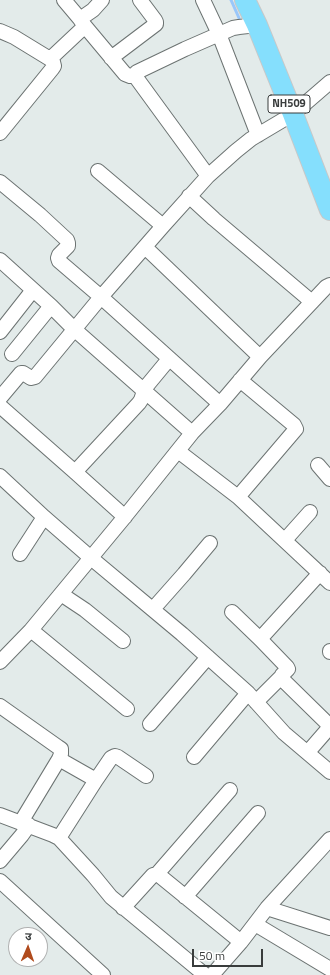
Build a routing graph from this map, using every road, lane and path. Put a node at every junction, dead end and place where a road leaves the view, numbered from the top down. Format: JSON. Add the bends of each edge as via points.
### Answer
{"nodes":[{"id":1,"x":64,"y":0,"type":"edge"},
{"id":2,"x":102,"y":0,"type":"edge"},
{"id":3,"x":140,"y":0,"type":"edge"},
{"id":4,"x":203,"y":0,"type":"edge"},
{"id":5,"x":245,"y":0,"type":"edge"},
{"id":6,"x":82,"y":22,"type":"junction"},
{"id":7,"x":257,"y":25,"type":"junction"},
{"id":8,"x":0,"y":31,"type":"edge"},
{"id":9,"x":219,"y":34,"type":"junction"},
{"id":10,"x":111,"y":58,"type":"junction"},
{"id":11,"x":50,"y":59,"type":"junction"},
{"id":12,"x":135,"y":76,"type":"junction"},
{"id":13,"x":330,"y":82,"type":"edge"},
{"id":14,"x":293,"y":114,"type":"junction"},
{"id":15,"x":0,"y":133,"type":"edge"},
{"id":16,"x":258,"y":135,"type":"junction"},
{"id":17,"x":98,"y":171,"type":"dead end"},
{"id":18,"x":208,"y":176,"type":"junction"},
{"id":19,"x":0,"y":182,"type":"edge"},
{"id":20,"x":189,"y":196,"type":"junction"},
{"id":21,"x":329,"y":205,"type":"edge"},
{"id":22,"x":163,"y":226,"type":"junction"},
{"id":23,"x":145,"y":247,"type":"junction"},
{"id":24,"x":0,"y":260,"type":"edge"},
{"id":25,"x":330,"y":285,"type":"edge"},
{"id":26,"x":33,"y":290,"type":"junction"},
{"id":27,"x":101,"y":297,"type":"junction"},
{"id":28,"x":312,"y":302,"type":"junction"},
{"id":29,"x":51,"y":306,"type":"junction"},
{"id":30,"x":74,"y":329,"type":"junction"},
{"id":31,"x":0,"y":332,"type":"edge"},
{"id":32,"x":12,"y":354,"type":"dead end"},
{"id":33,"x":260,"y":357,"type":"junction"},
{"id":34,"x":168,"y":359,"type":"junction"},
{"id":35,"x":240,"y":380,"type":"junction"},
{"id":36,"x":144,"y":391,"type":"junction"},
{"id":37,"x":0,"y":398,"type":"edge"},
{"id":38,"x":220,"y":404,"type":"junction"},
{"id":39,"x":0,"y":406,"type":"edge"},
{"id":40,"x":192,"y":433,"type":"junction"},
{"id":41,"x":178,"y":451,"type":"junction"},
{"id":42,"x":318,"y":465,"type":"dead end"},
{"id":43,"x":75,"y":472,"type":"junction"},
{"id":44,"x":0,"y":476,"type":"edge"},
{"id":45,"x":330,"y":479,"type":"edge"},
{"id":46,"x":238,"y":496,"type":"junction"},
{"id":47,"x":310,"y":512,"type":"dead end"},
{"id":48,"x":44,"y":517,"type":"junction"},
{"id":49,"x":125,"y":517,"type":"junction"},
{"id":50,"x":285,"y":540,"type":"junction"},
{"id":51,"x":210,"y":543,"type":"dead end"},
{"id":52,"x":20,"y":554,"type":"dead end"},
{"id":53,"x":91,"y":558,"type":"junction"},
{"id":54,"x":325,"y":578,"type":"edge"},
{"id":55,"x":61,"y":594,"type":"junction"},
{"id":56,"x":153,"y":609,"type":"junction"},
{"id":57,"x":232,"y":612,"type":"dead end"},
{"id":58,"x":31,"y":630,"type":"junction"},
{"id":59,"x":260,"y":639,"type":"junction"},
{"id":60,"x":124,"y":641,"type":"dead end"},
{"id":61,"x":208,"y":657,"type":"junction"},
{"id":62,"x":0,"y":662,"type":"edge"},
{"id":63,"x":281,"y":677,"type":"junction"},
{"id":64,"x":252,"y":698,"type":"junction"},
{"id":65,"x":0,"y":706,"type":"edge"},
{"id":66,"x":127,"y":710,"type":"dead end"},
{"id":67,"x":150,"y":724,"type":"dead end"},
{"id":68,"x":308,"y":752,"type":"junction"},
{"id":69,"x":194,"y":757,"type":"dead end"},
{"id":70,"x":59,"y":759,"type":"junction"},
{"id":71,"x":330,"y":772,"type":"edge"},
{"id":72,"x":146,"y":776,"type":"dead end"},
{"id":73,"x":96,"y":780,"type":"junction"},
{"id":74,"x":230,"y":790,"type":"dead end"},
{"id":75,"x":258,"y":813,"type":"dead end"},
{"id":76,"x":0,"y":814,"type":"edge"},
{"id":77,"x":25,"y":824,"type":"junction"},
{"id":78,"x":59,"y":838,"type":"junction"},
{"id":79,"x":330,"y":839,"type":"edge"},
{"id":80,"x":0,"y":861,"type":"edge"},
{"id":81,"x":156,"y":874,"type":"junction"},
{"id":82,"x":0,"y":881,"type":"edge"},
{"id":83,"x":185,"y":897,"type":"junction"},
{"id":84,"x":123,"y":908,"type":"junction"},
{"id":85,"x":267,"y":908,"type":"junction"},
{"id":86,"x":255,"y":924,"type":"junction"},
{"id":87,"x":330,"y":928,"type":"edge"},
{"id":88,"x":241,"y":942,"type":"junction"},
{"id":89,"x":330,"y":970,"type":"edge"},
{"id":90,"x":104,"y":975,"type":"edge"},
{"id":91,"x":205,"y":975,"type":"edge"},
{"id":92,"x":212,"y":975,"type":"edge"}],
"edges":[{"from":1,"to":6,"type":"street"},
{"from":2,"to":6,"type":"street"},
{"from":3,"to":10,"type":"street","via":[[156,24]]},
{"from":4,"to":9,"type":"street"},
{"from":5,"to":7,"type":"highway","number":"NH509"},
{"from":6,"to":10,"type":"street"},
{"from":6,"to":11,"type":"street","via":[[78,33]]},
{"from":7,"to":9,"type":"street","via":[[233,28]]},
{"from":7,"to":14,"type":"highway","number":"NH509"},
{"from":8,"to":11,"type":"street","via":[[14,36]]},
{"from":9,"to":12,"type":"street","via":[[137,72]]},
{"from":9,"to":16,"type":"street"},
{"from":10,"to":12,"type":"street","via":[[125,74]]},
{"from":11,"to":15,"type":"street","via":[[54,66],[52,69]]},
{"from":12,"to":18,"type":"street"},
{"from":13,"to":14,"type":"street"},
{"from":14,"to":16,"type":"street"},
{"from":14,"to":21,"type":"highway","number":"NH509"},
{"from":16,"to":18,"type":"street","via":[[236,150]]},
{"from":17,"to":22,"type":"street"},
{"from":18,"to":20,"type":"street"},
{"from":19,"to":27,"type":"street","via":[[67,240],[68,246],[59,255],[59,261]]},
{"from":20,"to":22,"type":"street"},
{"from":20,"to":28,"type":"street"},
{"from":22,"to":23,"type":"street"},
{"from":23,"to":27,"type":"street"},
{"from":23,"to":33,"type":"street"},
{"from":24,"to":26,"type":"street"},
{"from":25,"to":28,"type":"street"},
{"from":26,"to":29,"type":"street"},
{"from":26,"to":31,"type":"street"},
{"from":27,"to":30,"type":"street"},
{"from":27,"to":34,"type":"street"},
{"from":28,"to":33,"type":"street"},
{"from":29,"to":30,"type":"street"},
{"from":29,"to":32,"type":"street"},
{"from":30,"to":36,"type":"street"},
{"from":30,"to":37,"type":"street","via":[[35,377],[31,378],[21,373]]},
{"from":33,"to":35,"type":"street"},
{"from":34,"to":36,"type":"street"},
{"from":34,"to":38,"type":"street"},
{"from":35,"to":38,"type":"street"},
{"from":35,"to":46,"type":"street","via":[[296,429]]},
{"from":36,"to":40,"type":"street"},
{"from":36,"to":43,"type":"street","via":[[139,403]]},
{"from":38,"to":40,"type":"street"},
{"from":39,"to":43,"type":"street"},
{"from":40,"to":41,"type":"street"},
{"from":41,"to":46,"type":"street"},
{"from":41,"to":49,"type":"street"},
{"from":42,"to":45,"type":"street"},
{"from":43,"to":49,"type":"street"},
{"from":44,"to":48,"type":"street"},
{"from":46,"to":50,"type":"street"},
{"from":47,"to":50,"type":"street"},
{"from":48,"to":52,"type":"street"},
{"from":48,"to":53,"type":"street"},
{"from":49,"to":53,"type":"street"},
{"from":50,"to":54,"type":"street"},
{"from":51,"to":56,"type":"street"},
{"from":53,"to":55,"type":"street"},
{"from":53,"to":56,"type":"street"},
{"from":54,"to":59,"type":"street"},
{"from":55,"to":58,"type":"street"},
{"from":55,"to":60,"type":"street"},
{"from":56,"to":61,"type":"street"},
{"from":57,"to":59,"type":"street"},
{"from":58,"to":62,"type":"street"},
{"from":58,"to":66,"type":"street"},
{"from":59,"to":63,"type":"street","via":[[288,668]]},
{"from":61,"to":64,"type":"street"},
{"from":61,"to":67,"type":"street"},
{"from":63,"to":64,"type":"street"},
{"from":63,"to":68,"type":"street","via":[[328,725],[328,729]]},
{"from":64,"to":68,"type":"street","via":[[284,733]]},
{"from":64,"to":69,"type":"street"},
{"from":65,"to":70,"type":"street","via":[[58,746],[61,750]]},
{"from":68,"to":71,"type":"street"},
{"from":70,"to":73,"type":"street"},
{"from":70,"to":77,"type":"street"},
{"from":72,"to":73,"type":"street","via":[[115,756]]},
{"from":73,"to":78,"type":"street"},
{"from":74,"to":81,"type":"street"},
{"from":75,"to":83,"type":"street"},
{"from":76,"to":77,"type":"street"},
{"from":77,"to":78,"type":"street"},
{"from":77,"to":80,"type":"street","via":[[22,835]]},
{"from":78,"to":84,"type":"street"},
{"from":79,"to":85,"type":"street"},
{"from":81,"to":83,"type":"street"},
{"from":81,"to":84,"type":"street"},
{"from":82,"to":90,"type":"street"},
{"from":83,"to":88,"type":"street"},
{"from":84,"to":91,"type":"street"},
{"from":85,"to":86,"type":"street"},
{"from":85,"to":87,"type":"street"},
{"from":86,"to":88,"type":"street"},
{"from":86,"to":89,"type":"street"},
{"from":88,"to":92,"type":"street"}]}
